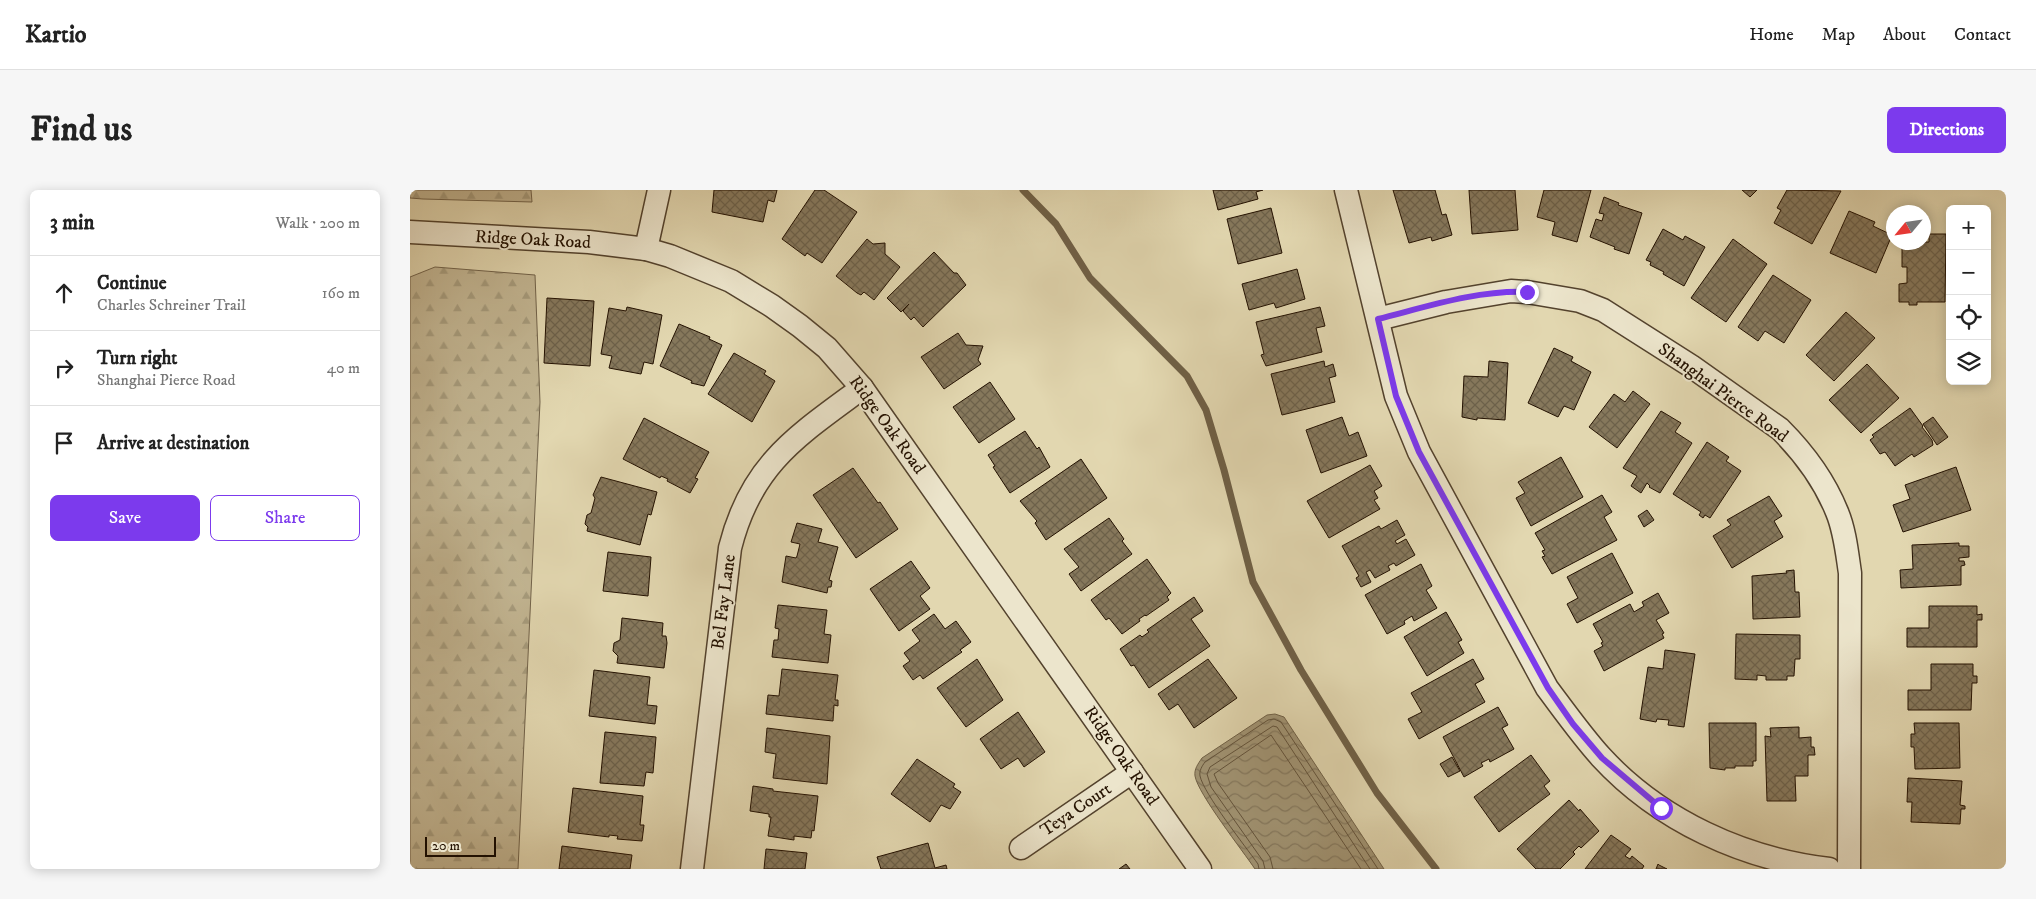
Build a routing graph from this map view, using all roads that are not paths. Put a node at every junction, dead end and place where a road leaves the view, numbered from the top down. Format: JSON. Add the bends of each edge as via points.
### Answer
{"nodes":[{"id":1,"x":659,"y":190,"type":"edge"},
{"id":2,"x":1346,"y":190,"type":"edge"},
{"id":3,"x":410,"y":232,"type":"edge"},
{"id":4,"x":646,"y":249,"type":"junction"},
{"id":5,"x":1378,"y":319,"type":"junction"},
{"id":6,"x":862,"y":388,"type":"junction"},
{"id":7,"x":1132,"y":772,"type":"junction"},
{"id":8,"x":1021,"y":848,"type":"dead end"},
{"id":9,"x":692,"y":869,"type":"edge"},
{"id":10,"x":1200,"y":869,"type":"edge"},
{"id":11,"x":1829,"y":869,"type":"edge"},
{"id":12,"x":1848,"y":869,"type":"edge"}],
"edges":[{"from":1,"to":4,"type":"street"},
{"from":2,"to":5,"type":"street"},
{"from":3,"to":4,"type":"street","name":"Ridge Oak Road","via":[[589,242]]},
{"from":4,"to":6,"type":"street","name":"Ridge Oak Road","via":[[731,281],[772,306],[827,348]]},
{"from":5,"to":11,"type":"street","via":[[1396,396],[1419,452],[1548,688],[1573,724],[1627,781],[1661,808],[1708,836],[1773,860]]},
{"from":5,"to":12,"type":"street","name":"Shanghai Pierce Road","via":[[1446,302],[1511,291],[1580,301],[1603,310],[1691,366],[1792,441],[1828,492],[1838,513],[1850,573]]},
{"from":6,"to":7,"type":"street","name":"Ridge Oak Road"},
{"from":6,"to":9,"type":"street","name":"Bel Fay Lane","via":[[770,463],[746,500],[734,529]]},
{"from":7,"to":8,"type":"street","name":"Teya Court"},
{"from":7,"to":10,"type":"street","name":"Ridge Oak Road"}]}
